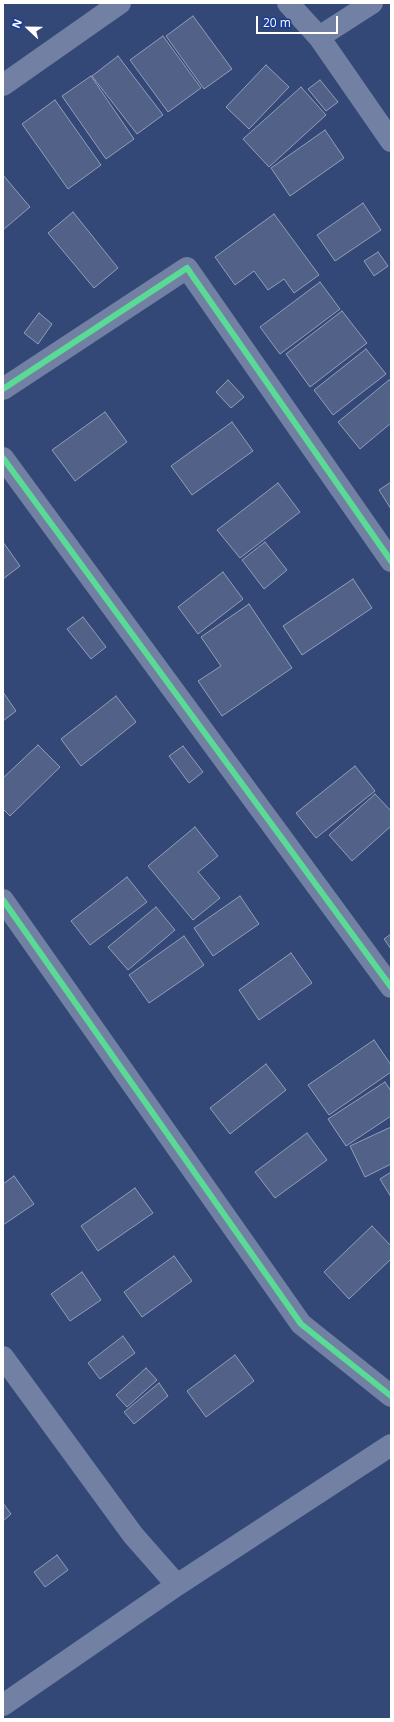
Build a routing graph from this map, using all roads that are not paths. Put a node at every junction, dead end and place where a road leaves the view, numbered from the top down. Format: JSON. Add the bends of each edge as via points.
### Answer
{"nodes":[{"id":1,"x":120,"y":3,"type":"edge"},
{"id":2,"x":288,"y":3,"type":"edge"},
{"id":3,"x":372,"y":3,"type":"edge"},
{"id":4,"x":319,"y":37,"type":"junction"},
{"id":5,"x":3,"y":85,"type":"edge"},
{"id":6,"x":391,"y":141,"type":"edge"},
{"id":7,"x":3,"y":389,"type":"edge"},
{"id":8,"x":3,"y":458,"type":"edge"},
{"id":9,"x":391,"y":561,"type":"edge"},
{"id":10,"x":3,"y":900,"type":"edge"},
{"id":11,"x":391,"y":987,"type":"edge"},
{"id":12,"x":3,"y":1357,"type":"edge"},
{"id":13,"x":391,"y":1396,"type":"edge"},
{"id":14,"x":391,"y":1445,"type":"edge"},
{"id":15,"x":177,"y":1585,"type":"junction"},
{"id":16,"x":3,"y":1706,"type":"edge"}],
"edges":[{"from":1,"to":5,"type":"street"},
{"from":2,"to":4,"type":"street"},
{"from":3,"to":4,"type":"street"},
{"from":4,"to":6,"type":"street"},
{"from":7,"to":9,"type":"street","via":[[187,268]]},
{"from":8,"to":11,"type":"street"},
{"from":10,"to":13,"type":"street","via":[[301,1324]]},
{"from":12,"to":15,"type":"street","via":[[133,1535]]},
{"from":14,"to":15,"type":"street"},
{"from":15,"to":16,"type":"street"}]}
